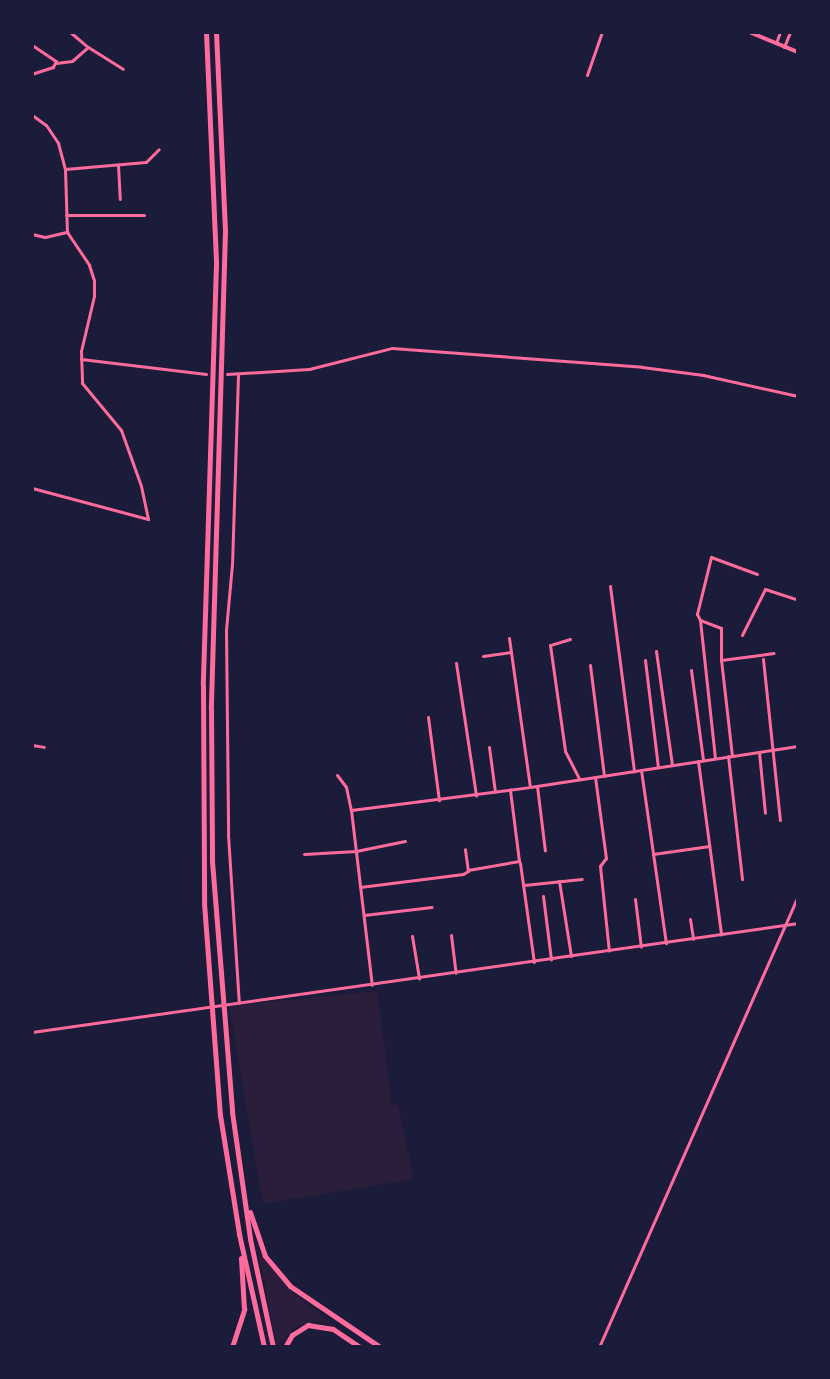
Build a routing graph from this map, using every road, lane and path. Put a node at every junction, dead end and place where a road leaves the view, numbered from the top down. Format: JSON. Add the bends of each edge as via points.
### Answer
{"nodes":[{"id":1,"x":70,"y":32,"type":"edge"},
{"id":2,"x":206,"y":32,"type":"edge"},
{"id":3,"x":216,"y":32,"type":"edge"},
{"id":4,"x":602,"y":32,"type":"edge"},
{"id":5,"x":749,"y":32,"type":"edge"},
{"id":6,"x":780,"y":32,"type":"edge"},
{"id":7,"x":790,"y":32,"type":"edge"},
{"id":8,"x":776,"y":43,"type":"junction"},
{"id":9,"x":32,"y":45,"type":"edge"},
{"id":10,"x":88,"y":47,"type":"junction"},
{"id":11,"x":784,"y":47,"type":"junction"},
{"id":12,"x":798,"y":52,"type":"edge"},
{"id":13,"x":56,"y":63,"type":"junction"},
{"id":14,"x":123,"y":69,"type":"dead end"},
{"id":15,"x":32,"y":74,"type":"edge"},
{"id":16,"x":587,"y":75,"type":"dead end"},
{"id":17,"x":32,"y":115,"type":"edge"},
{"id":18,"x":159,"y":149,"type":"dead end"},
{"id":19,"x":118,"y":165,"type":"junction"},
{"id":20,"x":65,"y":169,"type":"junction"},
{"id":21,"x":120,"y":199,"type":"dead end"},
{"id":22,"x":66,"y":215,"type":"junction"},
{"id":23,"x":144,"y":215,"type":"dead end"},
{"id":24,"x":67,"y":232,"type":"junction"},
{"id":25,"x":32,"y":234,"type":"edge"},
{"id":26,"x":81,"y":359,"type":"junction"},
{"id":27,"x":206,"y":374,"type":"dead end"},
{"id":28,"x":227,"y":374,"type":"dead end"},
{"id":29,"x":238,"y":375,"type":"junction"},
{"id":30,"x":798,"y":396,"type":"edge"},
{"id":31,"x":32,"y":488,"type":"edge"},
{"id":32,"x":757,"y":574,"type":"dead end"},
{"id":33,"x":610,"y":586,"type":"dead end"},
{"id":34,"x":798,"y":600,"type":"edge"},
{"id":35,"x":700,"y":620,"type":"junction"},
{"id":36,"x":742,"y":635,"type":"dead end"},
{"id":37,"x":509,"y":638,"type":"dead end"},
{"id":38,"x":570,"y":639,"type":"dead end"},
{"id":39,"x":656,"y":651,"type":"dead end"},
{"id":40,"x":511,"y":652,"type":"junction"},
{"id":41,"x":774,"y":653,"type":"dead end"},
{"id":42,"x":483,"y":656,"type":"dead end"},
{"id":43,"x":763,"y":659,"type":"dead end"},
{"id":44,"x":645,"y":660,"type":"dead end"},
{"id":45,"x":721,"y":660,"type":"junction"},
{"id":46,"x":456,"y":663,"type":"dead end"},
{"id":47,"x":590,"y":665,"type":"dead end"},
{"id":48,"x":691,"y":670,"type":"dead end"},
{"id":49,"x":797,"y":698,"type":"edge"},
{"id":50,"x":798,"y":707,"type":"edge"},
{"id":51,"x":428,"y":717,"type":"dead end"},
{"id":52,"x":32,"y":745,"type":"edge"},
{"id":53,"x":798,"y":746,"type":"edge"},
{"id":54,"x":44,"y":747,"type":"dead end"},
{"id":55,"x":489,"y":747,"type":"dead end"},
{"id":56,"x":771,"y":751,"type":"junction"},
{"id":57,"x":759,"y":752,"type":"junction"},
{"id":58,"x":730,"y":756,"type":"junction"},
{"id":59,"x":715,"y":758,"type":"junction"},
{"id":60,"x":700,"y":761,"type":"junction"},
{"id":61,"x":672,"y":765,"type":"junction"},
{"id":62,"x":658,"y":767,"type":"junction"},
{"id":63,"x":641,"y":770,"type":"junction"},
{"id":64,"x":634,"y":771,"type":"junction"},
{"id":65,"x":337,"y":775,"type":"dead end"},
{"id":66,"x":604,"y":776,"type":"junction"},
{"id":67,"x":595,"y":777,"type":"junction"},
{"id":68,"x":579,"y":779,"type":"junction"},
{"id":69,"x":537,"y":786,"type":"junction"},
{"id":70,"x":530,"y":787,"type":"junction"},
{"id":71,"x":510,"y":790,"type":"junction"},
{"id":72,"x":495,"y":792,"type":"junction"},
{"id":73,"x":476,"y":795,"type":"junction"},
{"id":74,"x":439,"y":800,"type":"junction"},
{"id":75,"x":351,"y":810,"type":"junction"},
{"id":76,"x":765,"y":813,"type":"dead end"},
{"id":77,"x":780,"y":820,"type":"dead end"},
{"id":78,"x":405,"y":841,"type":"dead end"},
{"id":79,"x":709,"y":846,"type":"junction"},
{"id":80,"x":465,"y":849,"type":"dead end"},
{"id":81,"x":356,"y":851,"type":"junction"},
{"id":82,"x":545,"y":851,"type":"dead end"},
{"id":83,"x":304,"y":854,"type":"dead end"},
{"id":84,"x":653,"y":854,"type":"junction"},
{"id":85,"x":519,"y":861,"type":"junction"},
{"id":86,"x":468,"y":871,"type":"junction"},
{"id":87,"x":582,"y":879,"type":"dead end"},
{"id":88,"x":742,"y":879,"type":"dead end"},
{"id":89,"x":559,"y":881,"type":"junction"},
{"id":90,"x":524,"y":885,"type":"junction"},
{"id":91,"x":360,"y":887,"type":"junction"},
{"id":92,"x":543,"y":896,"type":"dead end"},
{"id":93,"x":798,"y":896,"type":"edge"},
{"id":94,"x":635,"y":899,"type":"dead end"},
{"id":95,"x":432,"y":907,"type":"dead end"},
{"id":96,"x":364,"y":915,"type":"junction"},
{"id":97,"x":690,"y":919,"type":"dead end"},
{"id":98,"x":798,"y":923,"type":"edge"},
{"id":99,"x":785,"y":927,"type":"junction"},
{"id":100,"x":721,"y":934,"type":"junction"},
{"id":101,"x":451,"y":935,"type":"dead end"},
{"id":102,"x":412,"y":936,"type":"dead end"},
{"id":103,"x":693,"y":939,"type":"junction"},
{"id":104,"x":666,"y":943,"type":"junction"},
{"id":105,"x":641,"y":947,"type":"junction"},
{"id":106,"x":609,"y":951,"type":"junction"},
{"id":107,"x":571,"y":957,"type":"junction"},
{"id":108,"x":551,"y":959,"type":"junction"},
{"id":109,"x":534,"y":962,"type":"junction"},
{"id":110,"x":456,"y":973,"type":"junction"},
{"id":111,"x":419,"y":978,"type":"junction"},
{"id":112,"x":372,"y":985,"type":"junction"},
{"id":113,"x":239,"y":1003,"type":"junction"},
{"id":114,"x":32,"y":1032,"type":"edge"},
{"id":115,"x":244,"y":1191,"type":"junction"},
{"id":116,"x":239,"y":1234,"type":"junction"},
{"id":117,"x":232,"y":1347,"type":"edge"},
{"id":118,"x":264,"y":1347,"type":"edge"},
{"id":119,"x":273,"y":1347,"type":"edge"},
{"id":120,"x":285,"y":1347,"type":"edge"},
{"id":121,"x":360,"y":1347,"type":"edge"},
{"id":122,"x":380,"y":1347,"type":"edge"},
{"id":123,"x":599,"y":1347,"type":"edge"}],
"edges":[{"from":1,"to":10,"type":"street"},
{"from":2,"to":116,"type":"highway","via":[[216,264],[201,790],[211,1022]]},
{"from":3,"to":115,"type":"highway","via":[[225,271],[210,789],[220,991]]},
{"from":4,"to":16,"type":"street"},
{"from":5,"to":8,"type":"main road"},
{"from":6,"to":8,"type":"street"},
{"from":7,"to":11,"type":"street"},
{"from":8,"to":11,"type":"main road"},
{"from":9,"to":13,"type":"street"},
{"from":10,"to":13,"type":"street","via":[[72,61]]},
{"from":10,"to":14,"type":"street"},
{"from":11,"to":12,"type":"main road"},
{"from":13,"to":15,"type":"street"},
{"from":17,"to":20,"type":"street","via":[[53,133]]},
{"from":18,"to":19,"type":"street","via":[[146,162]]},
{"from":19,"to":20,"type":"street"},
{"from":19,"to":21,"type":"street"},
{"from":20,"to":22,"type":"street"},
{"from":22,"to":23,"type":"street"},
{"from":22,"to":24,"type":"street"},
{"from":24,"to":25,"type":"street"},
{"from":24,"to":26,"type":"street","via":[[94,280]]},
{"from":26,"to":27,"type":"street"},
{"from":26,"to":31,"type":"street","via":[[86,391],[121,430],[148,519]]},
{"from":28,"to":29,"type":"street"},
{"from":29,"to":30,"type":"street","via":[[309,369],[392,348],[642,367]]},
{"from":29,"to":113,"type":"street","via":[[226,630],[228,835]]},
{"from":32,"to":35,"type":"street","via":[[711,557]]},
{"from":33,"to":64,"type":"street"},
{"from":34,"to":36,"type":"street","via":[[765,589]]},
{"from":35,"to":45,"type":"street","via":[[721,626]]},
{"from":35,"to":59,"type":"street"},
{"from":37,"to":40,"type":"street"},
{"from":38,"to":68,"type":"street","via":[[550,645],[565,751]]},
{"from":39,"to":61,"type":"street"},
{"from":40,"to":42,"type":"street"},
{"from":40,"to":70,"type":"street"},
{"from":41,"to":45,"type":"street"},
{"from":43,"to":56,"type":"street"},
{"from":44,"to":62,"type":"street"},
{"from":45,"to":58,"type":"street"},
{"from":46,"to":73,"type":"street"},
{"from":47,"to":66,"type":"street"},
{"from":48,"to":60,"type":"street"},
{"from":49,"to":50,"type":"street"},
{"from":51,"to":74,"type":"street"},
{"from":52,"to":54,"type":"street"},
{"from":53,"to":56,"type":"street"},
{"from":55,"to":72,"type":"street"},
{"from":56,"to":57,"type":"street"},
{"from":56,"to":77,"type":"street"},
{"from":57,"to":58,"type":"street"},
{"from":57,"to":76,"type":"street"},
{"from":58,"to":59,"type":"street"},
{"from":58,"to":88,"type":"street"},
{"from":59,"to":60,"type":"street"},
{"from":60,"to":61,"type":"street"},
{"from":60,"to":79,"type":"street"},
{"from":61,"to":62,"type":"street"},
{"from":62,"to":63,"type":"street"},
{"from":63,"to":64,"type":"street"},
{"from":63,"to":84,"type":"street"},
{"from":64,"to":66,"type":"street"},
{"from":65,"to":75,"type":"street"},
{"from":66,"to":67,"type":"street"},
{"from":67,"to":68,"type":"street"},
{"from":67,"to":106,"type":"street","via":[[606,858],[600,866]]},
{"from":68,"to":69,"type":"street"},
{"from":69,"to":70,"type":"street"},
{"from":69,"to":82,"type":"street"},
{"from":70,"to":71,"type":"street"},
{"from":71,"to":72,"type":"street"},
{"from":71,"to":85,"type":"street"},
{"from":72,"to":73,"type":"street"},
{"from":73,"to":74,"type":"street"},
{"from":74,"to":75,"type":"street"},
{"from":75,"to":81,"type":"street"},
{"from":78,"to":81,"type":"street"},
{"from":79,"to":84,"type":"street"},
{"from":79,"to":100,"type":"street"},
{"from":80,"to":86,"type":"street"},
{"from":81,"to":83,"type":"street"},
{"from":81,"to":91,"type":"street"},
{"from":84,"to":104,"type":"street"},
{"from":85,"to":86,"type":"street"},
{"from":85,"to":90,"type":"street"},
{"from":86,"to":91,"type":"street"},
{"from":87,"to":89,"type":"street"},
{"from":89,"to":90,"type":"street"},
{"from":89,"to":107,"type":"street"},
{"from":90,"to":109,"type":"street"},
{"from":91,"to":96,"type":"street"},
{"from":92,"to":108,"type":"street"},
{"from":93,"to":99,"type":"street"},
{"from":94,"to":105,"type":"street"},
{"from":95,"to":96,"type":"street"},
{"from":96,"to":112,"type":"street"},
{"from":97,"to":103,"type":"street"},
{"from":98,"to":99,"type":"street"},
{"from":99,"to":100,"type":"street"},
{"from":99,"to":123,"type":"street"},
{"from":100,"to":103,"type":"street"},
{"from":101,"to":110,"type":"street"},
{"from":102,"to":111,"type":"street"},
{"from":103,"to":104,"type":"street"},
{"from":104,"to":105,"type":"street"},
{"from":105,"to":106,"type":"street"},
{"from":106,"to":107,"type":"street"},
{"from":107,"to":108,"type":"street"},
{"from":108,"to":109,"type":"street"},
{"from":109,"to":110,"type":"street"},
{"from":110,"to":111,"type":"street"},
{"from":111,"to":112,"type":"street"},
{"from":112,"to":113,"type":"street"},
{"from":113,"to":114,"type":"street"},
{"from":115,"to":119,"type":"highway"},
{"from":115,"to":122,"type":"highway","via":[[256,1236],[275,1271],[312,1304]]},
{"from":116,"to":117,"type":"highway","via":[[244,1309]]},
{"from":116,"to":118,"type":"highway"},
{"from":120,"to":121,"type":"highway","via":[[300,1329],[319,1325]]}]}
